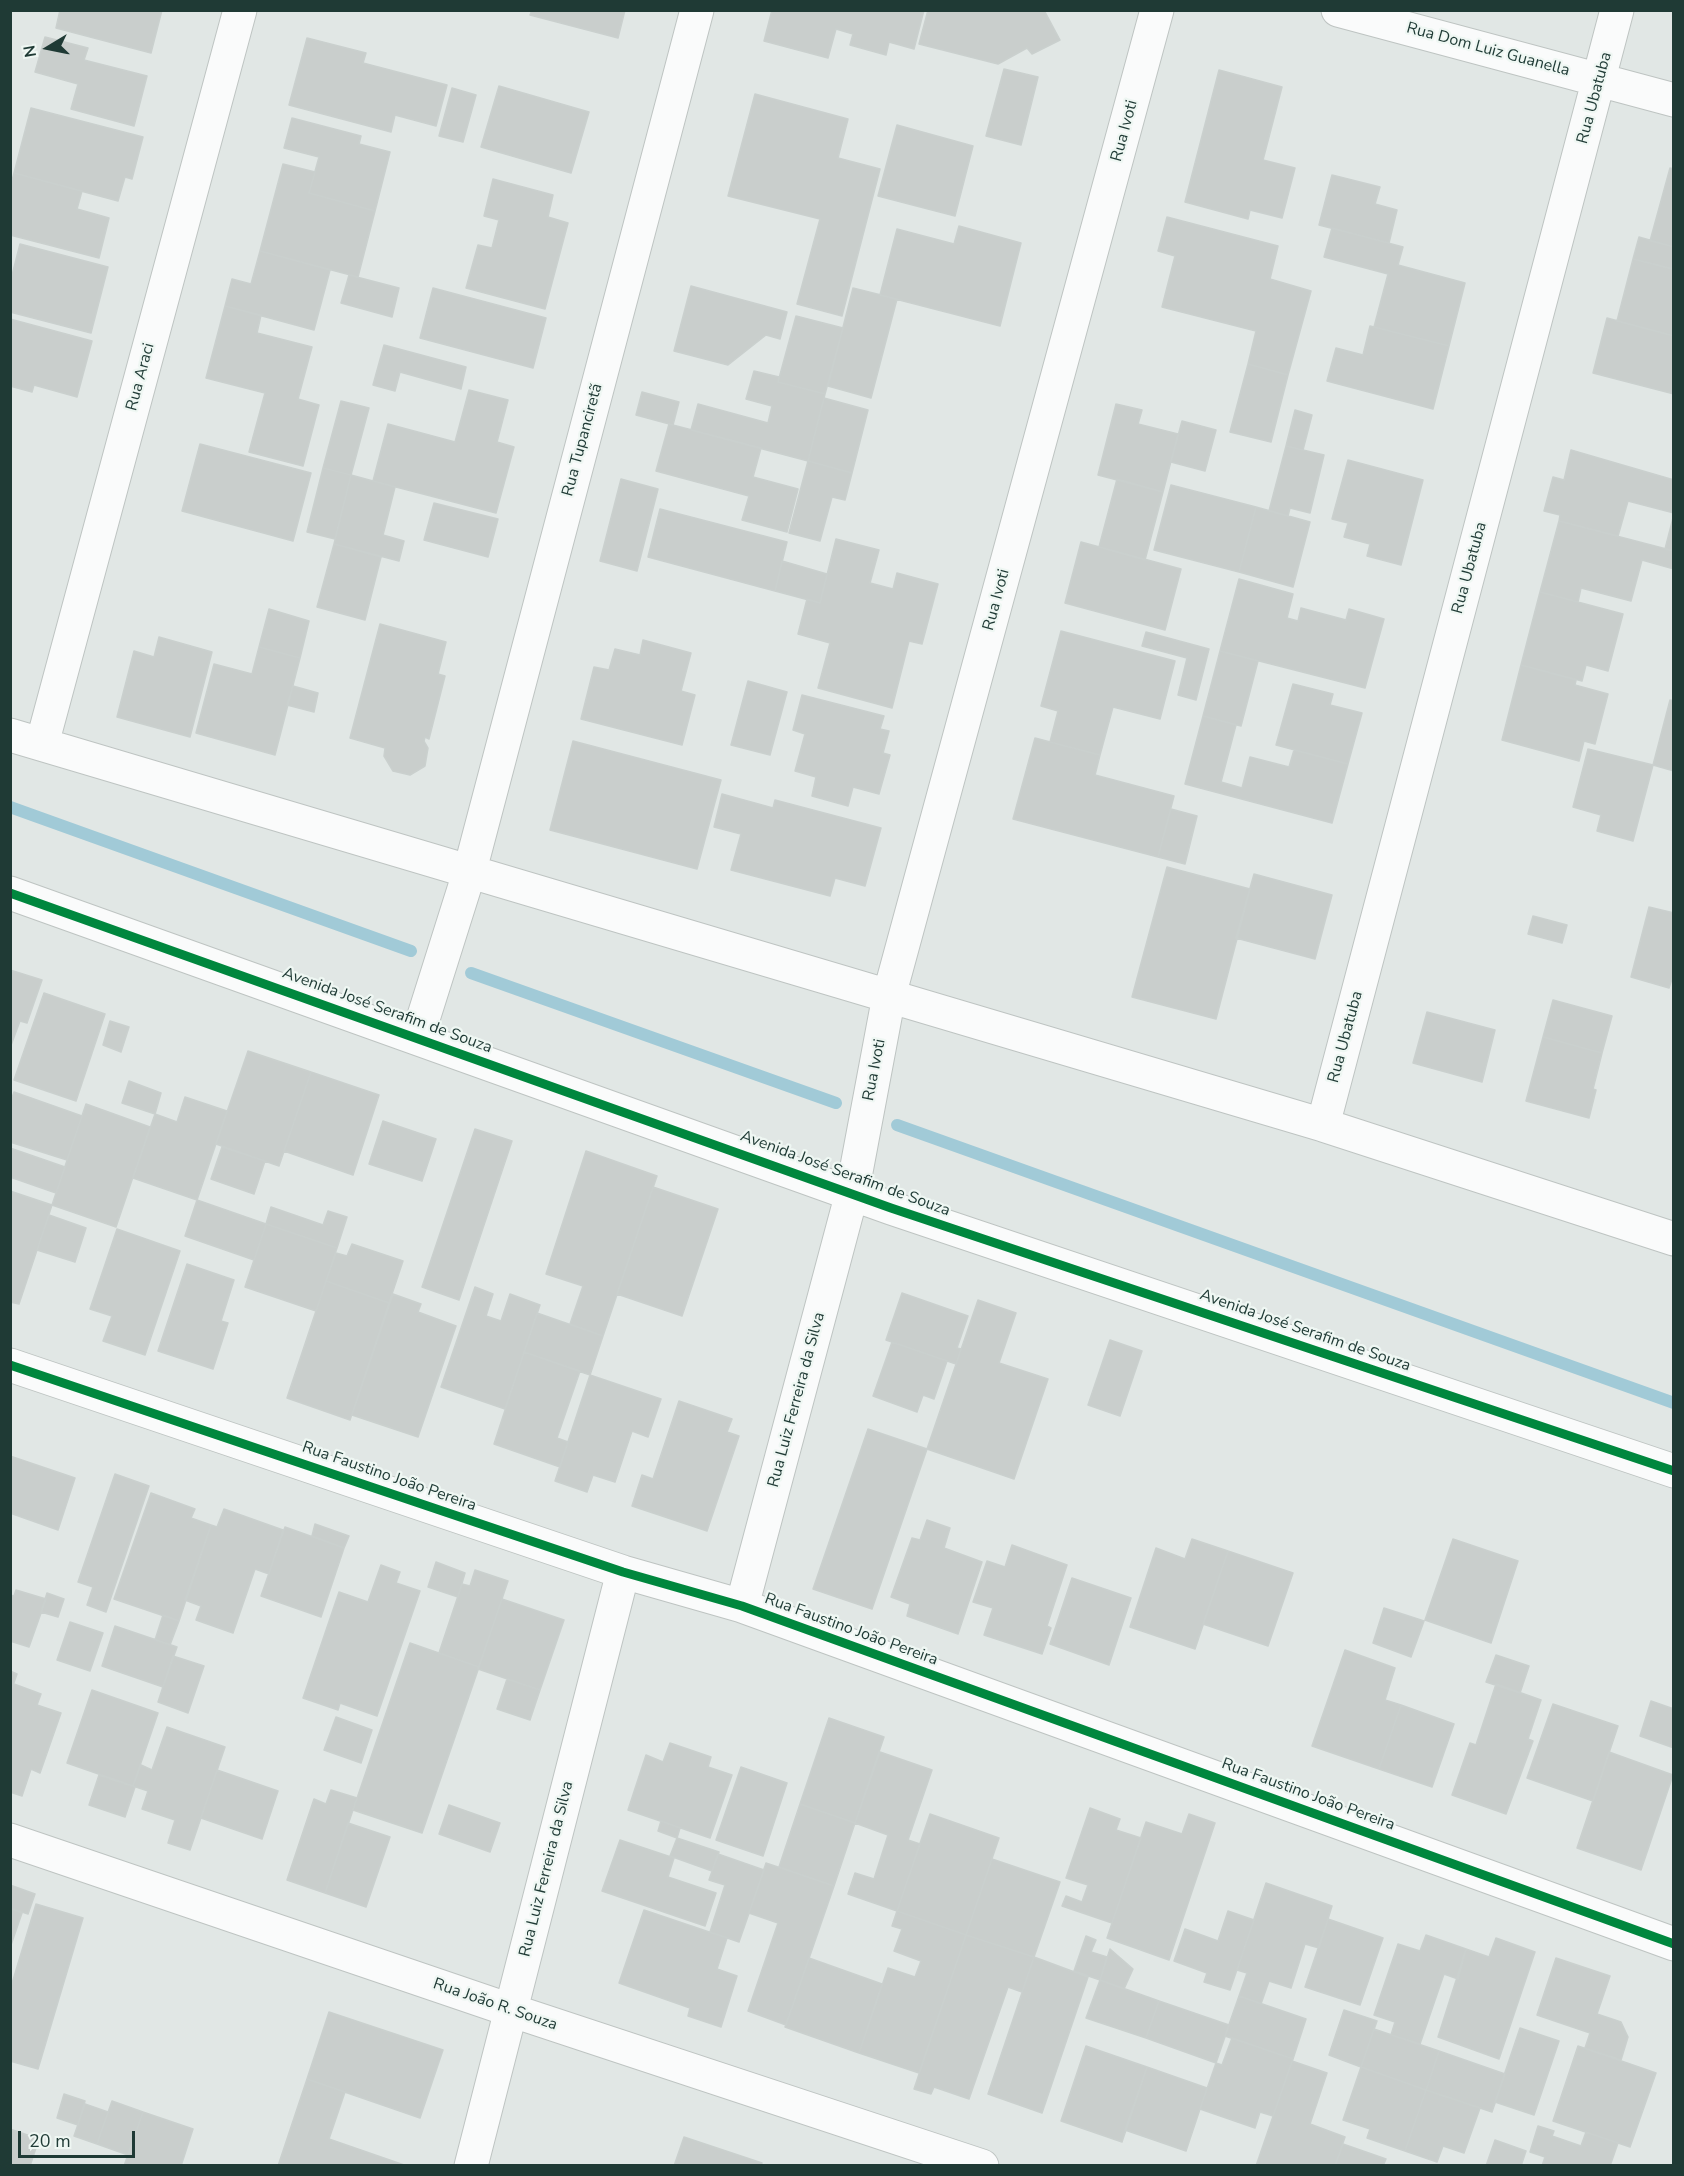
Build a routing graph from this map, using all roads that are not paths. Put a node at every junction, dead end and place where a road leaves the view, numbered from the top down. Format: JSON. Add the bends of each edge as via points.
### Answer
{"nodes":[{"id":1,"x":240,"y":10,"type":"edge"},
{"id":2,"x":697,"y":10,"type":"edge"},
{"id":3,"x":1157,"y":10,"type":"edge"},
{"id":4,"x":1338,"y":10,"type":"edge"},
{"id":5,"x":1617,"y":10,"type":"edge"},
{"id":6,"x":1600,"y":79,"type":"junction"},
{"id":7,"x":1674,"y":100,"type":"edge"},
{"id":8,"x":10,"y":735,"type":"edge"},
{"id":9,"x":42,"y":744,"type":"junction"},
{"id":10,"x":470,"y":870,"type":"junction"},
{"id":11,"x":10,"y":893,"type":"edge"},
{"id":12,"x":889,"y":996,"type":"junction"},
{"id":13,"x":417,"y":1038,"type":"junction"},
{"id":14,"x":1323,"y":1125,"type":"junction"},
{"id":15,"x":852,"y":1193,"type":"junction"},
{"id":16,"x":1674,"y":1239,"type":"edge"},
{"id":17,"x":10,"y":1365,"type":"edge"},
{"id":18,"x":1674,"y":1471,"type":"edge"},
{"id":19,"x":623,"y":1572,"type":"junction"},
{"id":20,"x":742,"y":1606,"type":"junction"},
{"id":21,"x":10,"y":1840,"type":"edge"},
{"id":22,"x":1674,"y":1944,"type":"edge"},
{"id":23,"x":510,"y":2010,"type":"junction"},
{"id":24,"x":471,"y":2166,"type":"edge"},
{"id":25,"x":982,"y":2166,"type":"edge"}],
"edges":[{"from":1,"to":9,"type":"street","name":"Rua Araci"},
{"from":2,"to":10,"type":"street","name":"Rua Tupanciretã"},
{"from":3,"to":12,"type":"street","name":"Rua Ivoti"},
{"from":4,"to":6,"type":"street","name":"Rua Dom Luiz Guanella"},
{"from":5,"to":6,"type":"street","name":"Rua Ubatuba"},
{"from":6,"to":7,"type":"street","name":"Rua Dom Luiz Guanella"},
{"from":6,"to":14,"type":"street","name":"Rua Ubatuba"},
{"from":8,"to":9,"type":"street"},
{"from":9,"to":10,"type":"street"},
{"from":10,"to":12,"type":"street"},
{"from":10,"to":13,"type":"street","name":"Rua Tupanciretã"},
{"from":11,"to":13,"type":"street","name":"Avenida José Serafim de Souza"},
{"from":12,"to":14,"type":"street"},
{"from":12,"to":15,"type":"street","name":"Rua Ivoti"},
{"from":13,"to":15,"type":"street","name":"Avenida José Serafim de Souza"},
{"from":14,"to":16,"type":"street"},
{"from":15,"to":18,"type":"street","name":"Avenida José Serafim de Souza"},
{"from":15,"to":20,"type":"street","name":"Rua Luiz Ferreira da Silva"},
{"from":17,"to":19,"type":"street","name":"Rua Faustino João Pereira"},
{"from":19,"to":20,"type":"street","name":"Rua Faustino João Pereira"},
{"from":19,"to":23,"type":"street","name":"Rua Luiz Ferreira da Silva"},
{"from":20,"to":22,"type":"street","name":"Rua Faustino João Pereira"},
{"from":21,"to":23,"type":"street","name":"Rua João R. Souza"},
{"from":23,"to":24,"type":"street","name":"Rua Luiz Ferreira da Silva"},
{"from":23,"to":25,"type":"street","name":"Rua João R. Souza"}]}
